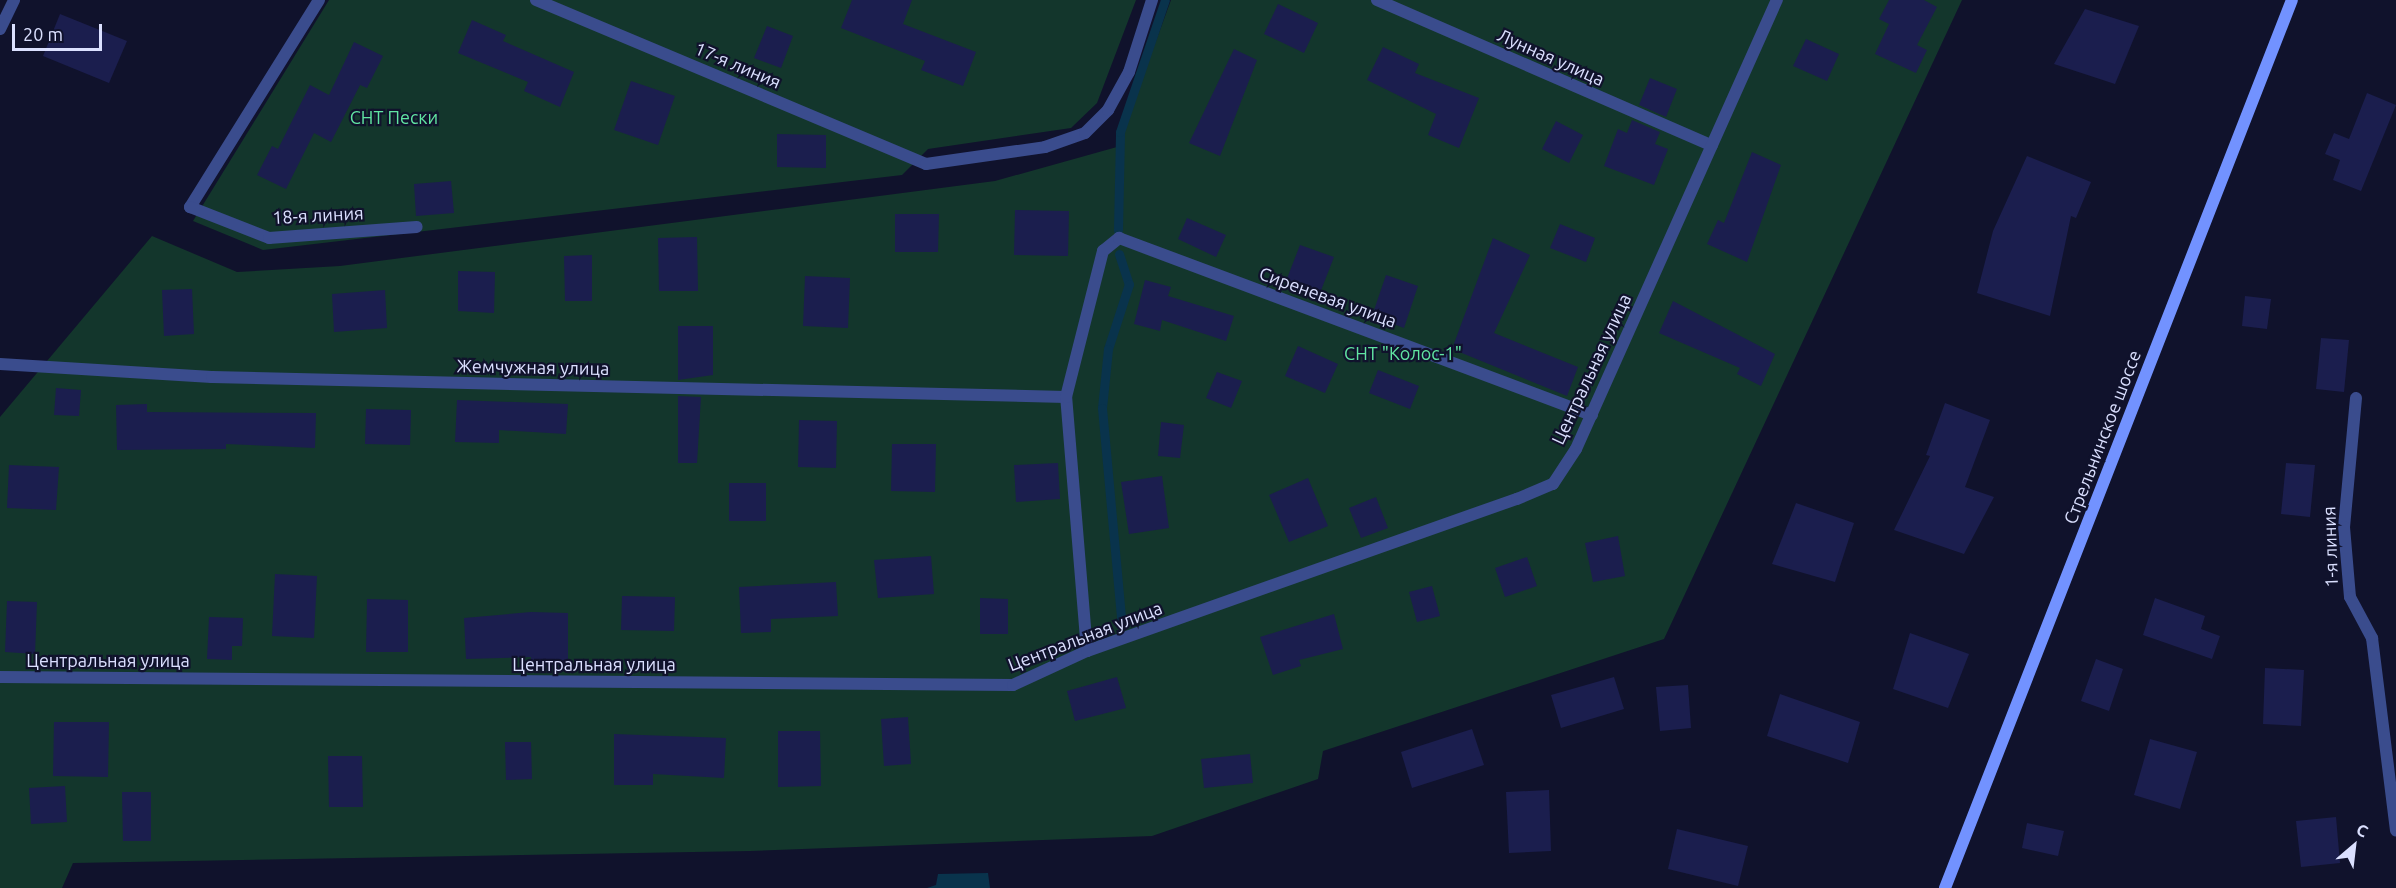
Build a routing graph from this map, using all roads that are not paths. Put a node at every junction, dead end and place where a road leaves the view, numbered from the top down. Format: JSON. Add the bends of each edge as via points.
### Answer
{"nodes":[{"id":1,"x":14,"y":0,"type":"edge"},
{"id":2,"x":318,"y":0,"type":"edge"},
{"id":3,"x":536,"y":0,"type":"edge"},
{"id":4,"x":1152,"y":0,"type":"edge"},
{"id":5,"x":1377,"y":0,"type":"edge"},
{"id":6,"x":1777,"y":0,"type":"edge"},
{"id":7,"x":2292,"y":0,"type":"edge"},
{"id":8,"x":0,"y":29,"type":"edge"},
{"id":9,"x":1712,"y":146,"type":"junction"},
{"id":10,"x":417,"y":227,"type":"dead end"},
{"id":11,"x":0,"y":364,"type":"edge"},
{"id":12,"x":1066,"y":397,"type":"junction"},
{"id":13,"x":2356,"y":398,"type":"dead end"},
{"id":14,"x":1592,"y":415,"type":"junction"},
{"id":15,"x":1087,"y":651,"type":"junction"},
{"id":16,"x":0,"y":677,"type":"edge"},
{"id":17,"x":2396,"y":831,"type":"edge"},
{"id":18,"x":1945,"y":888,"type":"edge"}],
"edges":[{"from":1,"to":8,"type":"street"},
{"from":2,"to":10,"type":"street","name":"18-я линия","via":[[190,207],[269,238]]},
{"from":3,"to":4,"type":"street","name":"17-я линия","via":[[926,164],[1045,147],[1086,133],[1108,110],[1129,72]]},
{"from":5,"to":9,"type":"street","name":"Лунная улица"},
{"from":6,"to":9,"type":"street","name":"Центральная улица"},
{"from":7,"to":18,"type":"main road","name":"Стрельнинское шоссе"},
{"from":9,"to":14,"type":"street","name":"Центральная улица"},
{"from":11,"to":12,"type":"street","name":"Жемчужная улица","via":[[212,377]]},
{"from":12,"to":14,"type":"street","name":"Сиреневая улица","via":[[1103,251],[1119,238]]},
{"from":12,"to":15,"type":"street"},
{"from":13,"to":17,"type":"street","name":"1-я линия","via":[[2344,527],[2350,597],[2372,638]]},
{"from":14,"to":15,"type":"street","name":"Центральная улица","via":[[1552,484]]},
{"from":15,"to":16,"type":"street","name":"Центральная улица","via":[[1012,685]]}]}
